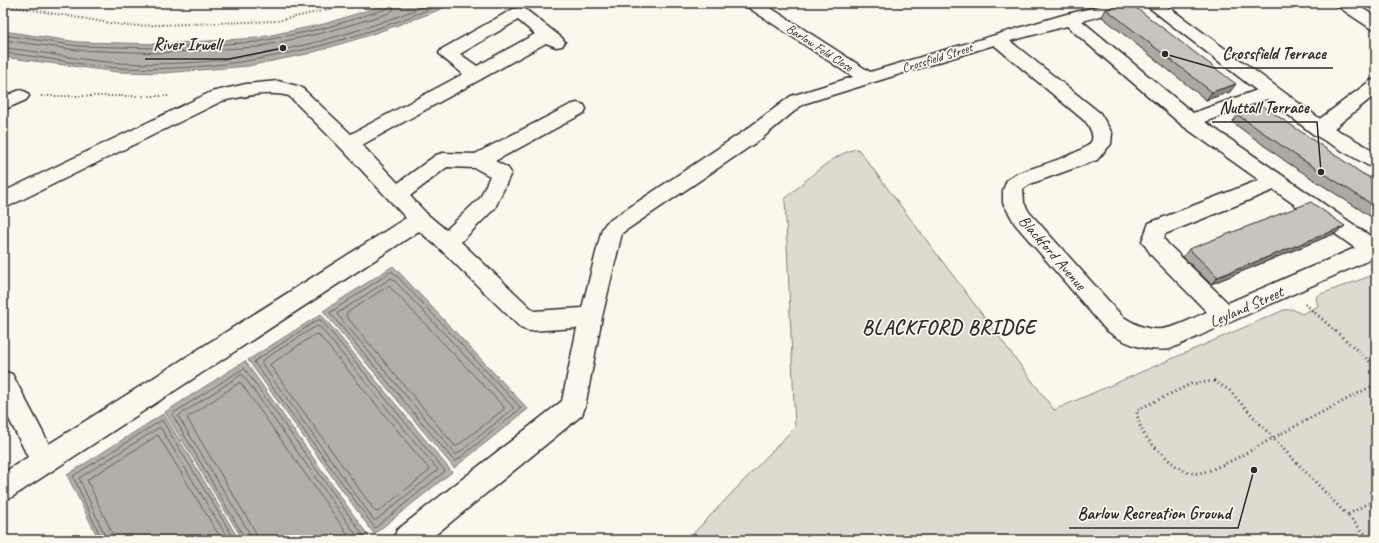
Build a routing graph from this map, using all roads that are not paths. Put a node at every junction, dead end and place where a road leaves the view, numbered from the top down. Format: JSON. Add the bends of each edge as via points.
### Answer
{"nodes":[{"id":1,"x":752,"y":3,"type":"edge"},
{"id":2,"x":1131,"y":3,"type":"edge"},
{"id":3,"x":1153,"y":3,"type":"edge"},
{"id":4,"x":1343,"y":3,"type":"edge"},
{"id":5,"x":1073,"y":13,"type":"edge"},
{"id":6,"x":1376,"y":24,"type":"edge"},
{"id":7,"x":997,"y":39,"type":"junction"},
{"id":8,"x":475,"y":74,"type":"junction"},
{"id":9,"x":867,"y":78,"type":"junction"},
{"id":10,"x":1376,"y":85,"type":"edge"},
{"id":11,"x":1269,"y":92,"type":"junction"},
{"id":12,"x":20,"y":96,"type":"road end"},
{"id":13,"x":3,"y":104,"type":"edge"},
{"id":14,"x":577,"y":109,"type":"dead end"},
{"id":15,"x":1190,"y":121,"type":"junction"},
{"id":16,"x":1320,"y":129,"type":"junction"},
{"id":17,"x":536,"y":130,"type":"junction"},
{"id":18,"x":349,"y":144,"type":"junction"},
{"id":19,"x":478,"y":161,"type":"junction"},
{"id":20,"x":1376,"y":161,"type":"edge"},
{"id":21,"x":501,"y":173,"type":"junction"},
{"id":22,"x":1276,"y":181,"type":"junction"},
{"id":23,"x":398,"y":195,"type":"junction"},
{"id":24,"x":3,"y":201,"type":"edge"},
{"id":25,"x":420,"y":220,"type":"junction"},
{"id":26,"x":447,"y":242,"type":"junction"},
{"id":27,"x":1374,"y":248,"type":"edge"},
{"id":28,"x":1225,"y":315,"type":"junction"},
{"id":29,"x":591,"y":317,"type":"junction"},
{"id":30,"x":1114,"y":323,"type":"joint"},
{"id":31,"x":3,"y":382,"type":"edge"},
{"id":32,"x":44,"y":461,"type":"junction"},
{"id":33,"x":3,"y":488,"type":"edge"},
{"id":34,"x":407,"y":540,"type":"edge"}],
"edges":[{"from":1,"to":9,"type":"main road","name":"Barlow Fold Close"},
{"from":2,"to":5,"type":"main road","name":"Crossfield Street"},
{"from":3,"to":11,"type":"main road"},
{"from":4,"to":6,"type":"main road"},
{"from":5,"to":7,"type":"main road","name":"Crossfield Street"},
{"from":5,"to":15,"type":"main road"},
{"from":7,"to":9,"type":"main road","name":"Crossfield Street"},
{"from":7,"to":30,"type":"main road","name":"Blackford Avenue","via":[[1093,118],[1102,133],[1102,144],[1090,155],[1023,179],[1014,185],[1011,196],[1022,218]]},
{"from":8,"to":8,"type":"main road","via":[[552,39],[519,13],[448,53]]},
{"from":8,"to":18,"type":"main road"},
{"from":9,"to":29,"type":"main road","name":"Crossfield Street","via":[[797,100],[754,134],[613,229]]},
{"from":10,"to":16,"type":"main road"},
{"from":11,"to":15,"type":"main road"},
{"from":11,"to":16,"type":"main road"},
{"from":12,"to":13,"type":"main road"},
{"from":14,"to":17,"type":"main road"},
{"from":15,"to":22,"type":"main road"},
{"from":16,"to":20,"type":"main road"},
{"from":17,"to":19,"type":"main road"},
{"from":17,"to":21,"type":"main road"},
{"from":18,"to":23,"type":"main road"},
{"from":18,"to":24,"type":"main road","via":[[295,91],[278,88],[246,90],[217,96]]},
{"from":19,"to":21,"type":"main road"},
{"from":19,"to":23,"type":"main road","via":[[443,160]]},
{"from":21,"to":26,"type":"main road","via":[[488,203]]},
{"from":22,"to":27,"type":"main road"},
{"from":22,"to":28,"type":"main road","via":[[1156,228],[1153,241],[1160,250]]},
{"from":23,"to":25,"type":"main road"},
{"from":25,"to":26,"type":"main road"},
{"from":25,"to":32,"type":"main road"},
{"from":26,"to":29,"type":"main road","via":[[529,321]]},
{"from":27,"to":28,"type":"main road","name":"Leyland Street"},
{"from":28,"to":30,"type":"main road","name":"Leyland Street","via":[[1170,340],[1159,342],[1124,331]]},
{"from":29,"to":34,"type":"main road","name":"Crossfield Street","via":[[573,407]]},
{"from":31,"to":32,"type":"main road"},
{"from":32,"to":33,"type":"main road"}]}
